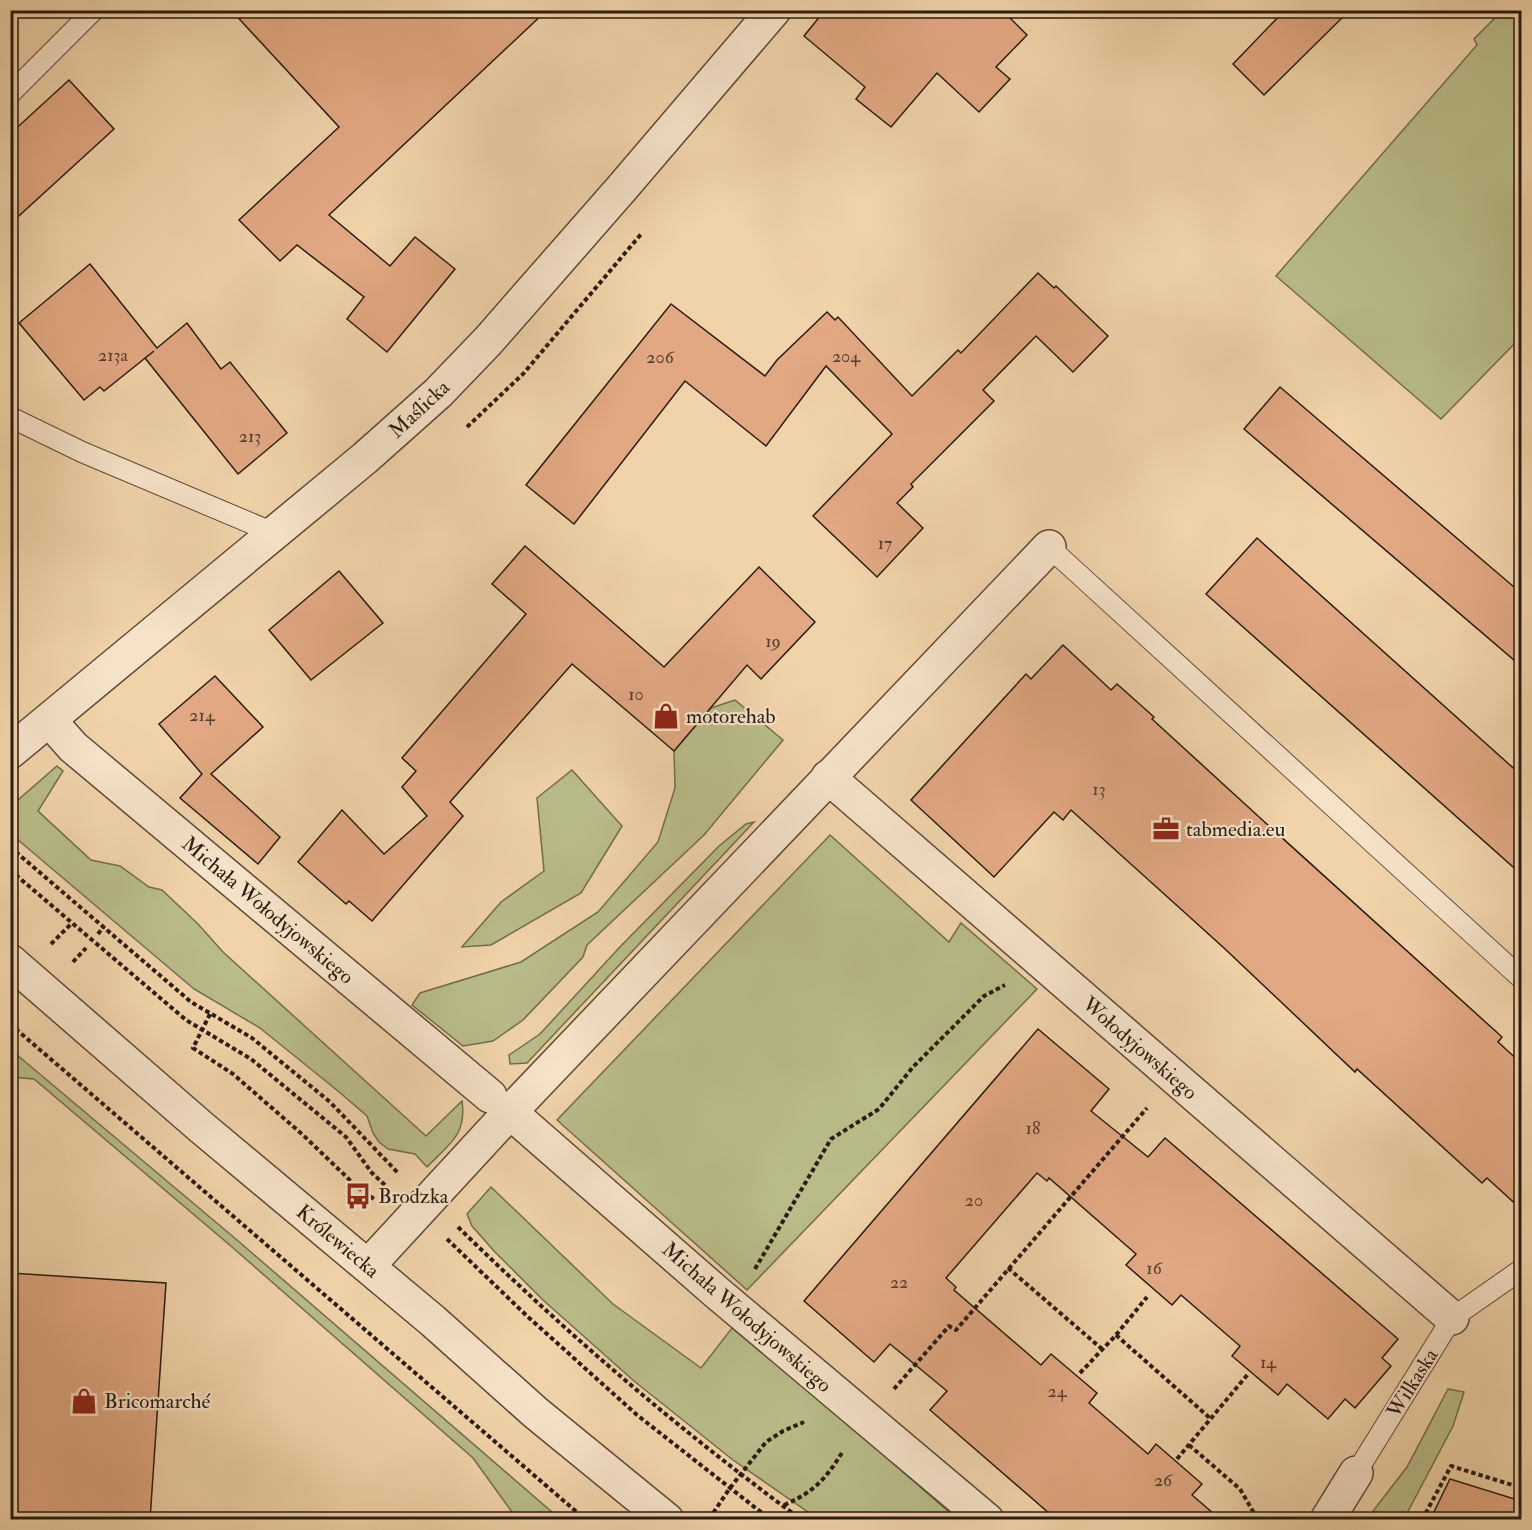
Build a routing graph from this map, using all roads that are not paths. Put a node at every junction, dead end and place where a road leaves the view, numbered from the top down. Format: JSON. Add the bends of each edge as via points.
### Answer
{"nodes":[{"id":1,"x":94,"y":10,"type":"edge"},
{"id":2,"x":774,"y":10,"type":"edge"},
{"id":3,"x":10,"y":94,"type":"edge"},
{"id":4,"x":10,"y":417,"type":"edge"},
{"id":5,"x":274,"y":533,"type":"junction"},
{"id":6,"x":1049,"y":547,"type":"joint"},
{"id":7,"x":50,"y":721,"type":"junction"},
{"id":8,"x":10,"y":752,"type":"edge"},
{"id":9,"x":828,"y":777,"type":"junction"},
{"id":10,"x":10,"y":961,"type":"edge"},
{"id":11,"x":1521,"y":979,"type":"edge"},
{"id":12,"x":500,"y":1104,"type":"junction"},
{"id":13,"x":368,"y":1266,"type":"junction"},
{"id":14,"x":1521,"y":1269,"type":"edge"},
{"id":15,"x":1452,"y":1318,"type":"junction"},
{"id":16,"x":1356,"y":1473,"type":"joint"},
{"id":17,"x":667,"y":1520,"type":"edge"},
{"id":18,"x":987,"y":1520,"type":"edge"},
{"id":19,"x":1327,"y":1520,"type":"edge"}],
"edges":[{"from":1,"to":3,"type":"lane"},
{"from":2,"to":5,"type":"street","name":"Maślicka","via":[[496,332],[438,393]]},
{"from":4,"to":5,"type":"lane","via":[[81,452]]},
{"from":5,"to":7,"type":"street","name":"Maślicka"},
{"from":6,"to":9,"type":"street"},
{"from":6,"to":11,"type":"lane"},
{"from":7,"to":8,"type":"street","name":"Maślicka"},
{"from":7,"to":12,"type":"street","name":"Michała Wołodyjowskiego","via":[[74,747]]},
{"from":9,"to":12,"type":"street"},
{"from":9,"to":15,"type":"street","name":"Wołodyjowskiego"},
{"from":10,"to":13,"type":"street","name":"Królewiecka"},
{"from":12,"to":13,"type":"street"},
{"from":12,"to":18,"type":"street","name":"Michała Wołodyjowskiego"},
{"from":13,"to":17,"type":"street","name":"Królewiecka","via":[[536,1413]]},
{"from":14,"to":15,"type":"lane","name":"Wilkaska"},
{"from":15,"to":16,"type":"lane","name":"Wilkaska"},
{"from":16,"to":19,"type":"street","name":"Wilkaska"}]}
